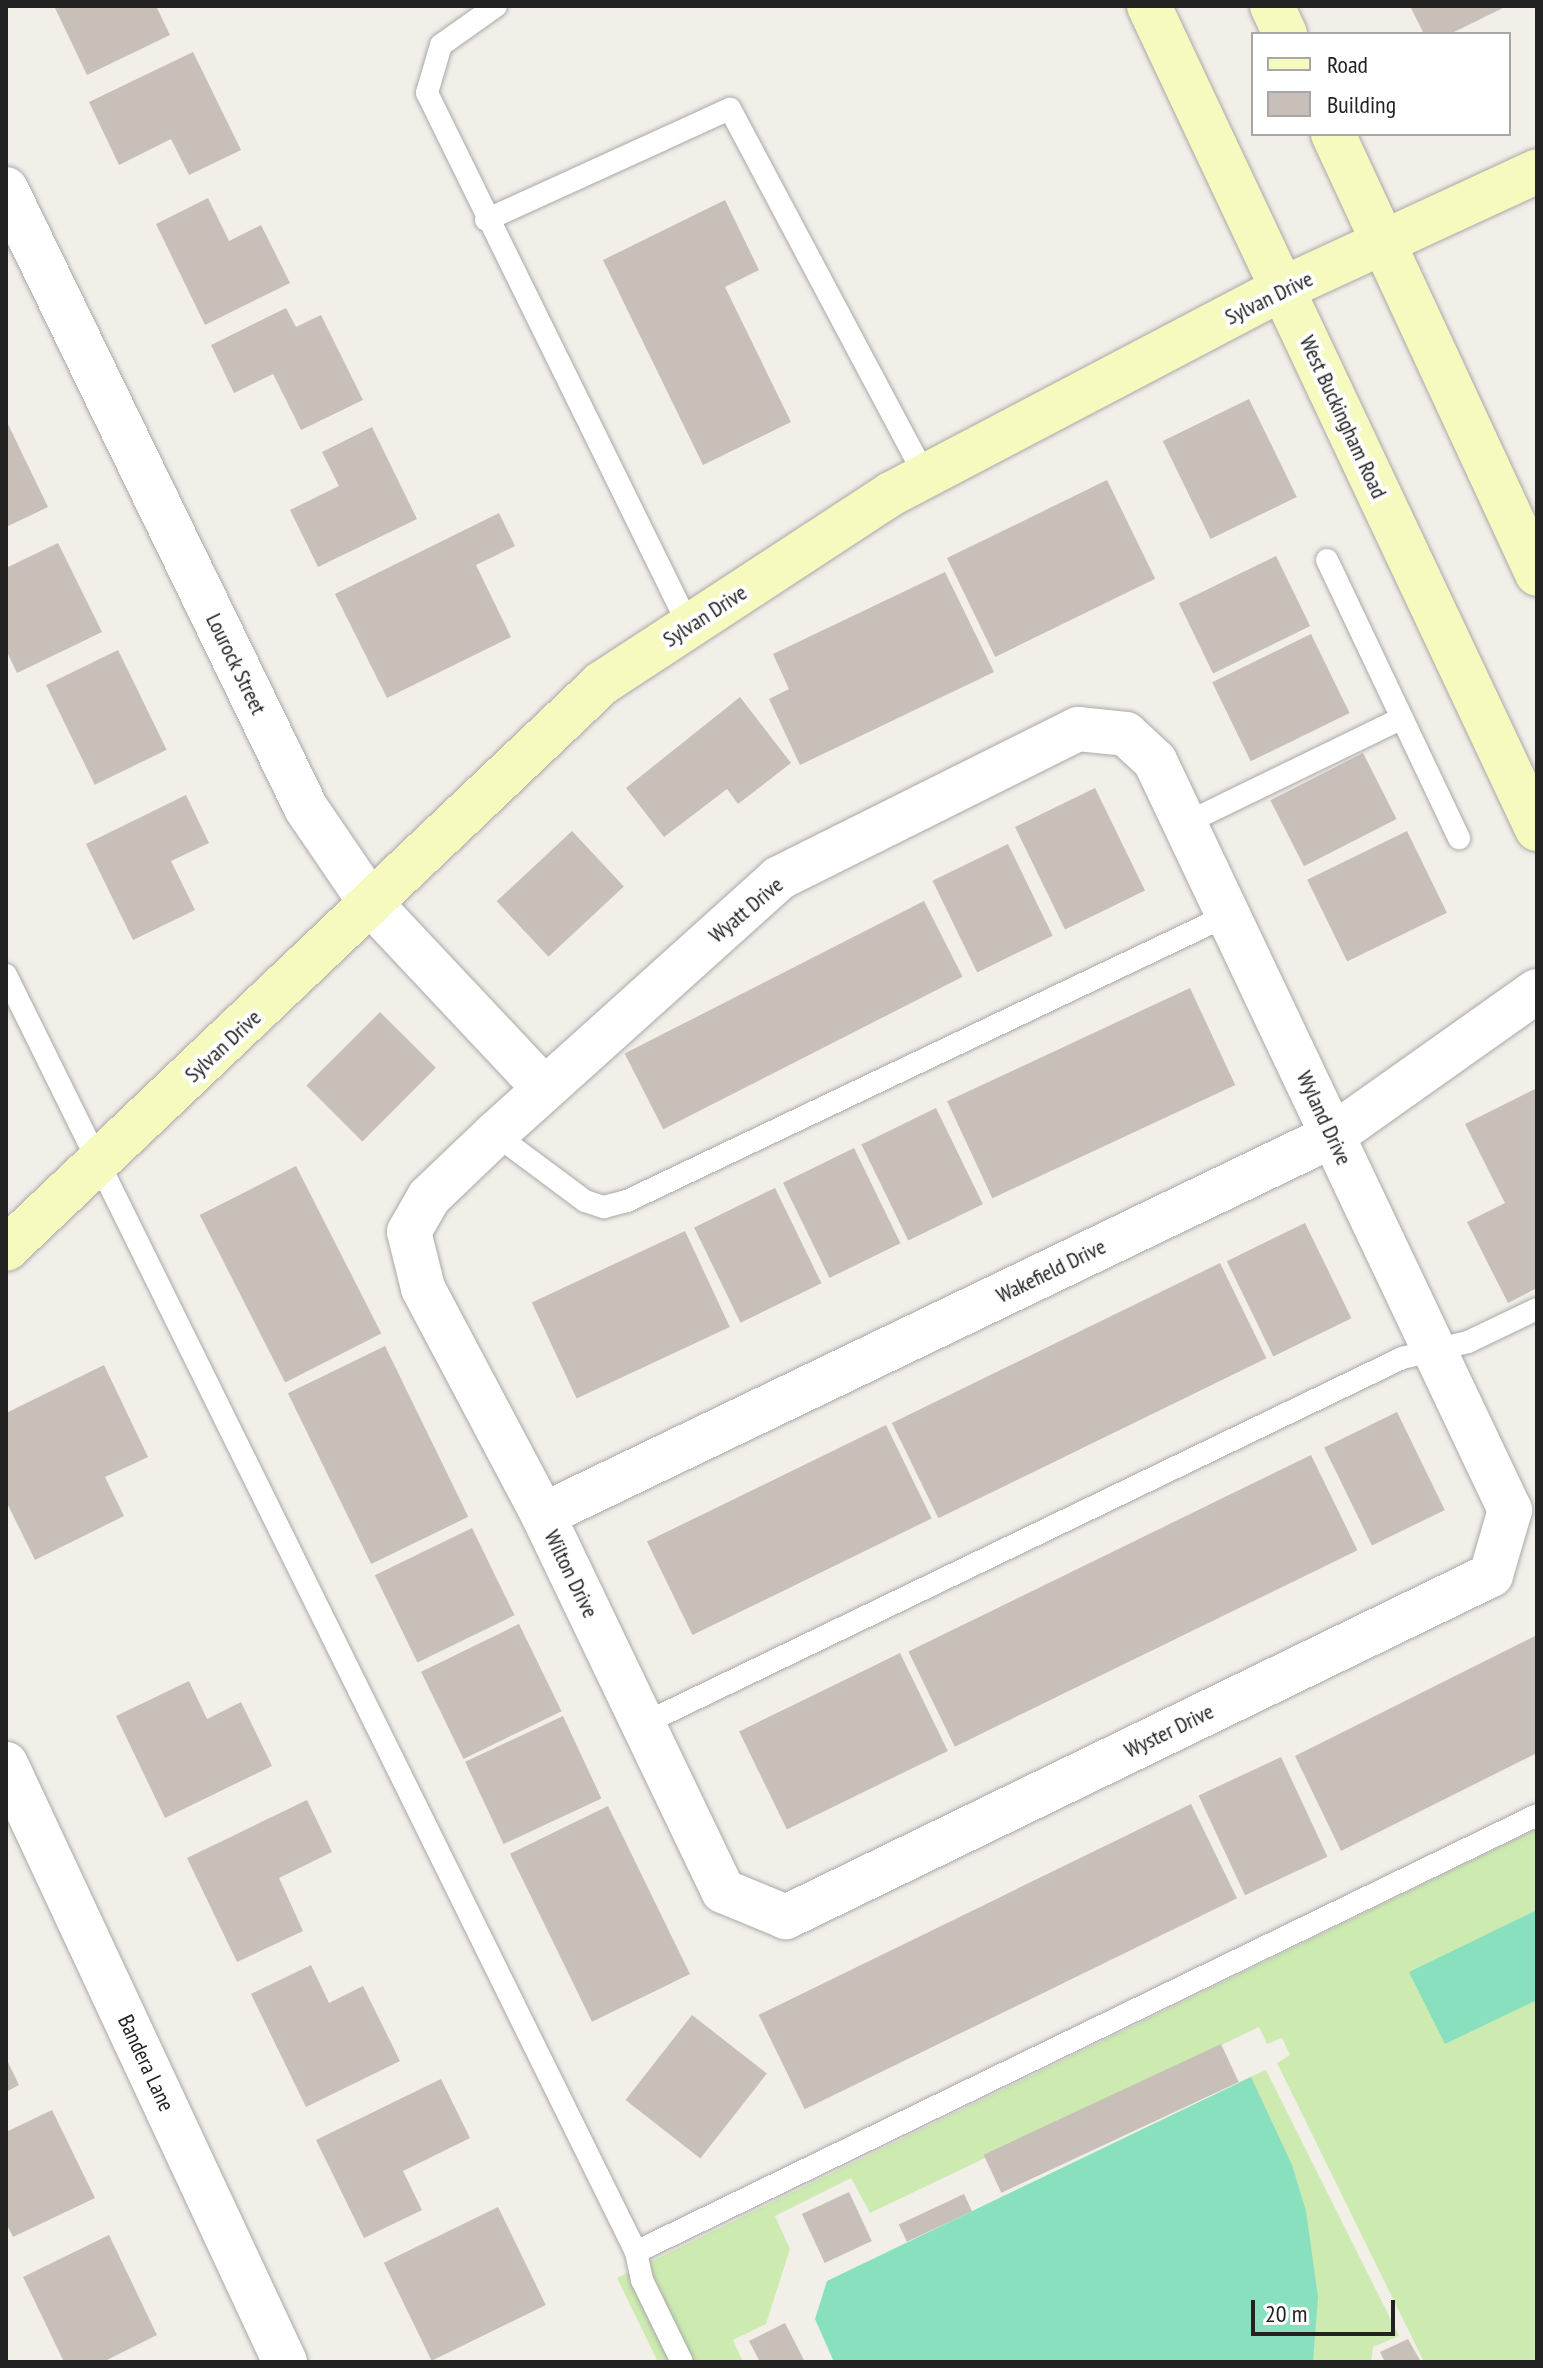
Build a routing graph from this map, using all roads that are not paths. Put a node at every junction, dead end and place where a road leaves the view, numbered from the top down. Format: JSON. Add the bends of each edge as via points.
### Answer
{"nodes":[{"id":1,"x":496,"y":6,"type":"edge"},
{"id":2,"x":1149,"y":6,"type":"edge"},
{"id":3,"x":1272,"y":6,"type":"edge"},
{"id":4,"x":1284,"y":32,"type":"edge"},
{"id":5,"x":1334,"y":136,"type":"edge"},
{"id":6,"x":1537,"y":171,"type":"edge"},
{"id":7,"x":6,"y":189,"type":"edge"},
{"id":8,"x":486,"y":220,"type":"junction"},
{"id":9,"x":1385,"y":244,"type":"junction"},
{"id":10,"x":1282,"y":289,"type":"junction"},
{"id":11,"x":925,"y":476,"type":"junction"},
{"id":12,"x":1327,"y":560,"type":"dead end"},
{"id":13,"x":1535,"y":565,"type":"edge"},
{"id":14,"x":689,"y":626,"type":"junction"},
{"id":15,"x":1402,"y":718,"type":"junction"},
{"id":16,"x":1126,"y":734,"type":"joint"},
{"id":17,"x":1184,"y":824,"type":"junction"},
{"id":18,"x":1537,"y":829,"type":"edge"},
{"id":19,"x":1459,"y":838,"type":"dead end"},
{"id":20,"x":372,"y":905,"type":"junction"},
{"id":21,"x":1228,"y":915,"type":"junction"},
{"id":22,"x":6,"y":975,"type":"edge"},
{"id":23,"x":1537,"y":991,"type":"edge"},
{"id":24,"x":544,"y":1088,"type":"junction"},
{"id":25,"x":495,"y":1134,"type":"junction"},
{"id":26,"x":1332,"y":1136,"type":"junction"},
{"id":27,"x":97,"y":1163,"type":"junction"},
{"id":28,"x":429,"y":1197,"type":"joint"},
{"id":29,"x":6,"y":1249,"type":"edge"},
{"id":30,"x":1537,"y":1309,"type":"edge"},
{"id":31,"x":1435,"y":1353,"type":"junction"},
{"id":32,"x":1510,"y":1510,"type":"joint"},
{"id":33,"x":543,"y":1515,"type":"junction"},
{"id":34,"x":643,"y":1724,"type":"junction"},
{"id":35,"x":6,"y":1764,"type":"edge"},
{"id":36,"x":1537,"y":1815,"type":"edge"},
{"id":37,"x":786,"y":1917,"type":"joint"},
{"id":38,"x":636,"y":2252,"type":"junction"},
{"id":39,"x":285,"y":2362,"type":"edge"},
{"id":40,"x":682,"y":2362,"type":"edge"}],
"edges":[{"from":1,"to":8,"type":"lane","via":[[441,45],[427,93]]},
{"from":2,"to":10,"type":"street","name":"West Buckingham Road"},
{"from":3,"to":4,"type":"street"},
{"from":5,"to":9,"type":"street"},
{"from":6,"to":9,"type":"street","name":"Sylvan Drive"},
{"from":7,"to":20,"type":"street","name":"Lourock Street","via":[[306,808]]},
{"from":8,"to":11,"type":"lane","via":[[730,109]]},
{"from":8,"to":14,"type":"lane"},
{"from":9,"to":10,"type":"street","name":"Sylvan Drive"},
{"from":9,"to":13,"type":"street"},
{"from":10,"to":11,"type":"street","name":"Sylvan Drive"},
{"from":10,"to":18,"type":"street","name":"West Buckingham Road"},
{"from":11,"to":14,"type":"street","name":"Sylvan Drive"},
{"from":12,"to":15,"type":"lane"},
{"from":14,"to":20,"type":"street","name":"Sylvan Drive","via":[[602,683]]},
{"from":15,"to":17,"type":"lane"},
{"from":15,"to":19,"type":"lane"},
{"from":16,"to":17,"type":"street","name":"Wyland Drive","via":[[1155,761]]},
{"from":16,"to":24,"type":"street","name":"Wyatt Drive","via":[[1078,729],[779,878]]},
{"from":17,"to":21,"type":"street","name":"Wyland Drive"},
{"from":20,"to":24,"type":"street","name":"Lourock Street"},
{"from":20,"to":27,"type":"street","name":"Sylvan Drive"},
{"from":21,"to":25,"type":"lane","via":[[627,1201],[604,1207],[585,1201]]},
{"from":21,"to":26,"type":"street","name":"Wyland Drive"},
{"from":22,"to":27,"type":"lane"},
{"from":23,"to":26,"type":"street","name":"Wakefield Drive"},
{"from":24,"to":25,"type":"street","name":"Wyatt Drive"},
{"from":25,"to":28,"type":"street","name":"Wyatt Drive"},
{"from":26,"to":31,"type":"street","name":"Wyland Drive"},
{"from":26,"to":33,"type":"street","name":"Wakefield Drive"},
{"from":27,"to":29,"type":"street","name":"Sylvan Drive"},
{"from":27,"to":38,"type":"lane"},
{"from":28,"to":33,"type":"street","name":"Wilton Drive","via":[[409,1232],[423,1288]]},
{"from":30,"to":31,"type":"lane"},
{"from":31,"to":32,"type":"street","name":"Wyland Drive"},
{"from":31,"to":34,"type":"lane","via":[[1402,1358]]},
{"from":32,"to":37,"type":"street","name":"Wyster Drive","via":[[1491,1575]]},
{"from":33,"to":34,"type":"street","name":"Wilton Drive"},
{"from":34,"to":37,"type":"street","name":"Wilton Drive","via":[[723,1891]]},
{"from":35,"to":39,"type":"street","name":"Bandera Lane"},
{"from":36,"to":38,"type":"lane"},
{"from":38,"to":40,"type":"lane","via":[[642,2280]]}]}
